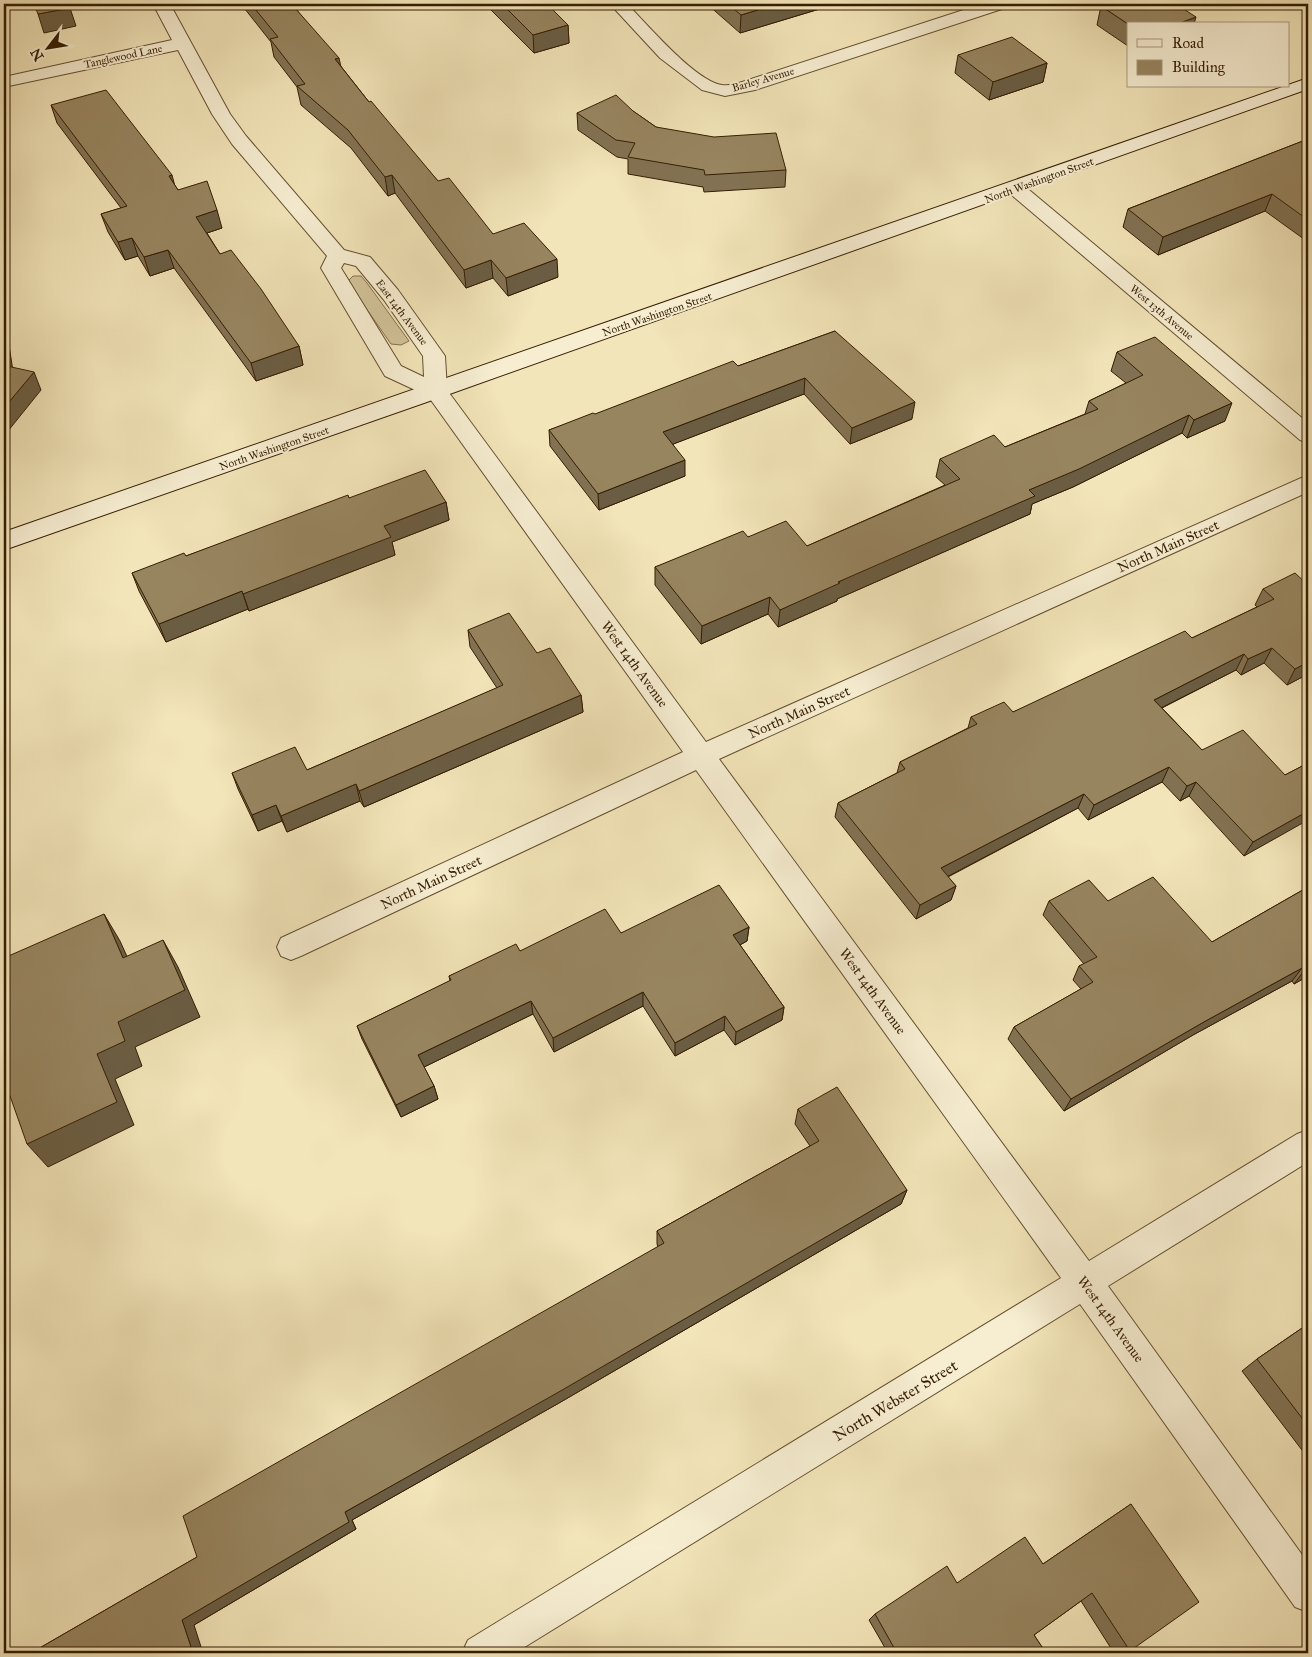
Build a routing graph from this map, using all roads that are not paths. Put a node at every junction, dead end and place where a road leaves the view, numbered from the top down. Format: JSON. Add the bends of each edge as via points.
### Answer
{"nodes":[{"id":1,"x":162,"y":4,"type":"edge"},
{"id":2,"x":618,"y":4,"type":"edge"},
{"id":3,"x":1000,"y":4,"type":"edge"},
{"id":4,"x":183,"y":43,"type":"junction"},
{"id":5,"x":4,"y":82,"type":"edge"},
{"id":6,"x":1308,"y":84,"type":"edge"},
{"id":7,"x":1015,"y":188,"type":"junction"},
{"id":8,"x":337,"y":256,"type":"junction"},
{"id":9,"x":436,"y":391,"type":"junction"},
{"id":10,"x":1308,"y":435,"type":"edge"},
{"id":11,"x":1308,"y":484,"type":"edge"},
{"id":12,"x":4,"y":541,"type":"edge"},
{"id":13,"x":702,"y":755,"type":"junction"},
{"id":14,"x":292,"y":947,"type":"dead end"},
{"id":15,"x":1308,"y":1145,"type":"edge"},
{"id":16,"x":1085,"y":1283,"type":"junction"},
{"id":17,"x":1308,"y":1594,"type":"edge"},
{"id":18,"x":481,"y":1653,"type":"edge"}],
"edges":[{"from":1,"to":4,"type":"street"},
{"from":2,"to":3,"type":"street","name":"Barley Avenue","via":[[702,85],[720,90],[741,88]]},
{"from":4,"to":5,"type":"street","name":"Tanglewood Lane"},
{"from":4,"to":8,"type":"street","via":[[221,114],[239,140]]},
{"from":6,"to":7,"type":"street","name":"North Washington Street"},
{"from":7,"to":9,"type":"street","name":"North Washington Street"},
{"from":7,"to":10,"type":"street","name":"West 13th Avenue"},
{"from":8,"to":9,"type":"street","name":"East 14th Avenue","via":[[362,261],[391,295],[434,356]]},
{"from":8,"to":9,"type":"street","via":[[331,268],[393,371]]},
{"from":9,"to":12,"type":"street","name":"North Washington Street"},
{"from":9,"to":13,"type":"street","name":"West 14th Avenue"},
{"from":11,"to":13,"type":"street","name":"North Main Street"},
{"from":13,"to":14,"type":"street","name":"North Main Street"},
{"from":13,"to":16,"type":"street","name":"West 14th Avenue"},
{"from":15,"to":16,"type":"street","name":"North Webster Street"},
{"from":16,"to":17,"type":"street","name":"West 14th Avenue"},
{"from":16,"to":18,"type":"street","name":"North Webster Street"}]}
